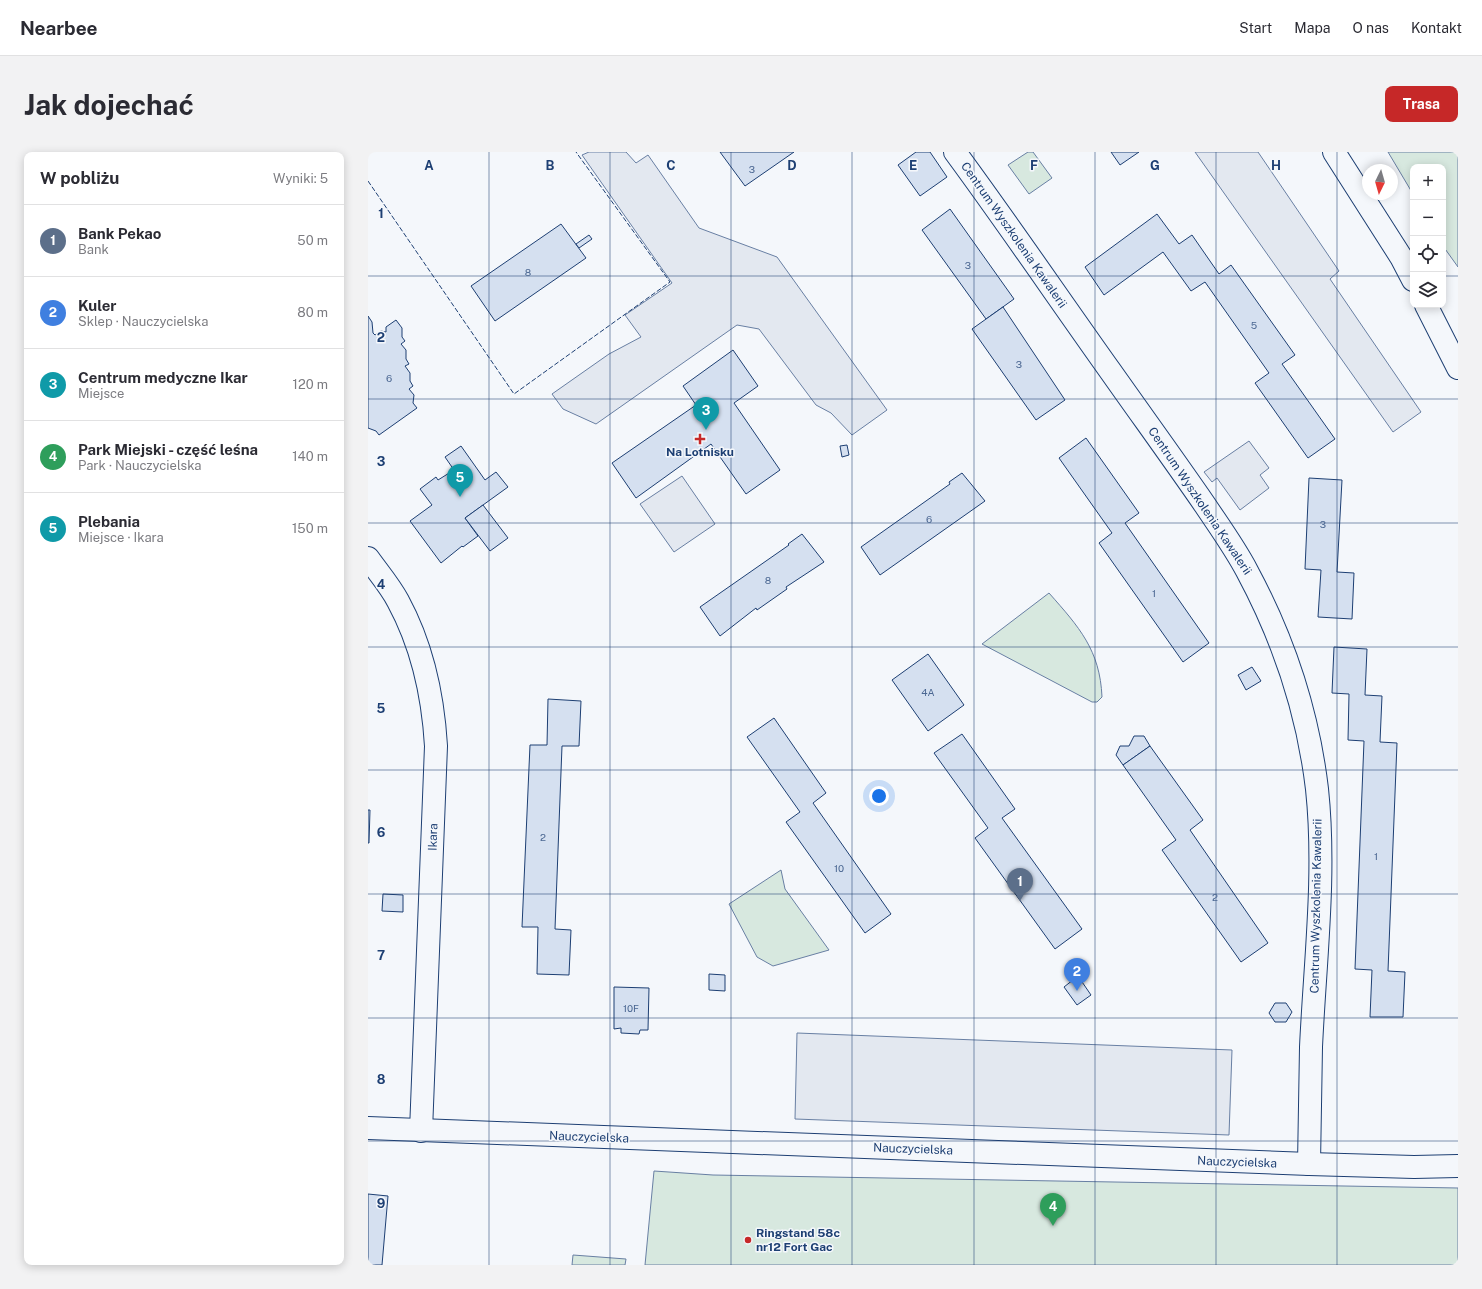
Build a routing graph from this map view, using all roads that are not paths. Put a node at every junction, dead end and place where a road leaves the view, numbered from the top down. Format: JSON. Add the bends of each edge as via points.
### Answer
{"nodes":[{"id":1,"x":955,"y":152,"type":"edge"},
{"id":2,"x":1334,"y":152,"type":"edge"},
{"id":3,"x":1410,"y":274,"type":"edge"},
{"id":4,"x":1428,"y":308,"type":"edge"},
{"id":5,"x":1458,"y":368,"type":"edge"},
{"id":6,"x":368,"y":558,"type":"edge"},
{"id":7,"x":368,"y":1128,"type":"edge"},
{"id":8,"x":421,"y":1131,"type":"junction"},
{"id":9,"x":1309,"y":1164,"type":"junction"},
{"id":10,"x":1458,"y":1166,"type":"edge"}],
"edges":[{"from":1,"to":9,"type":"street","name":"Centrum Wyszkolenia Kawalerii","via":[[1225,535],[1262,598],[1295,686],[1310,746],[1317,789],[1320,834]]},
{"from":2,"to":3,"type":"street"},
{"from":4,"to":5,"type":"street"},
{"from":6,"to":8,"type":"street","name":"Ikara","via":[[398,600],[416,638],[434,712],[436,746]]},
{"from":7,"to":8,"type":"street","name":"Nauczycielska"},
{"from":8,"to":9,"type":"street","name":"Nauczycielska"},
{"from":9,"to":10,"type":"street","name":"Nauczycielska"}]}
